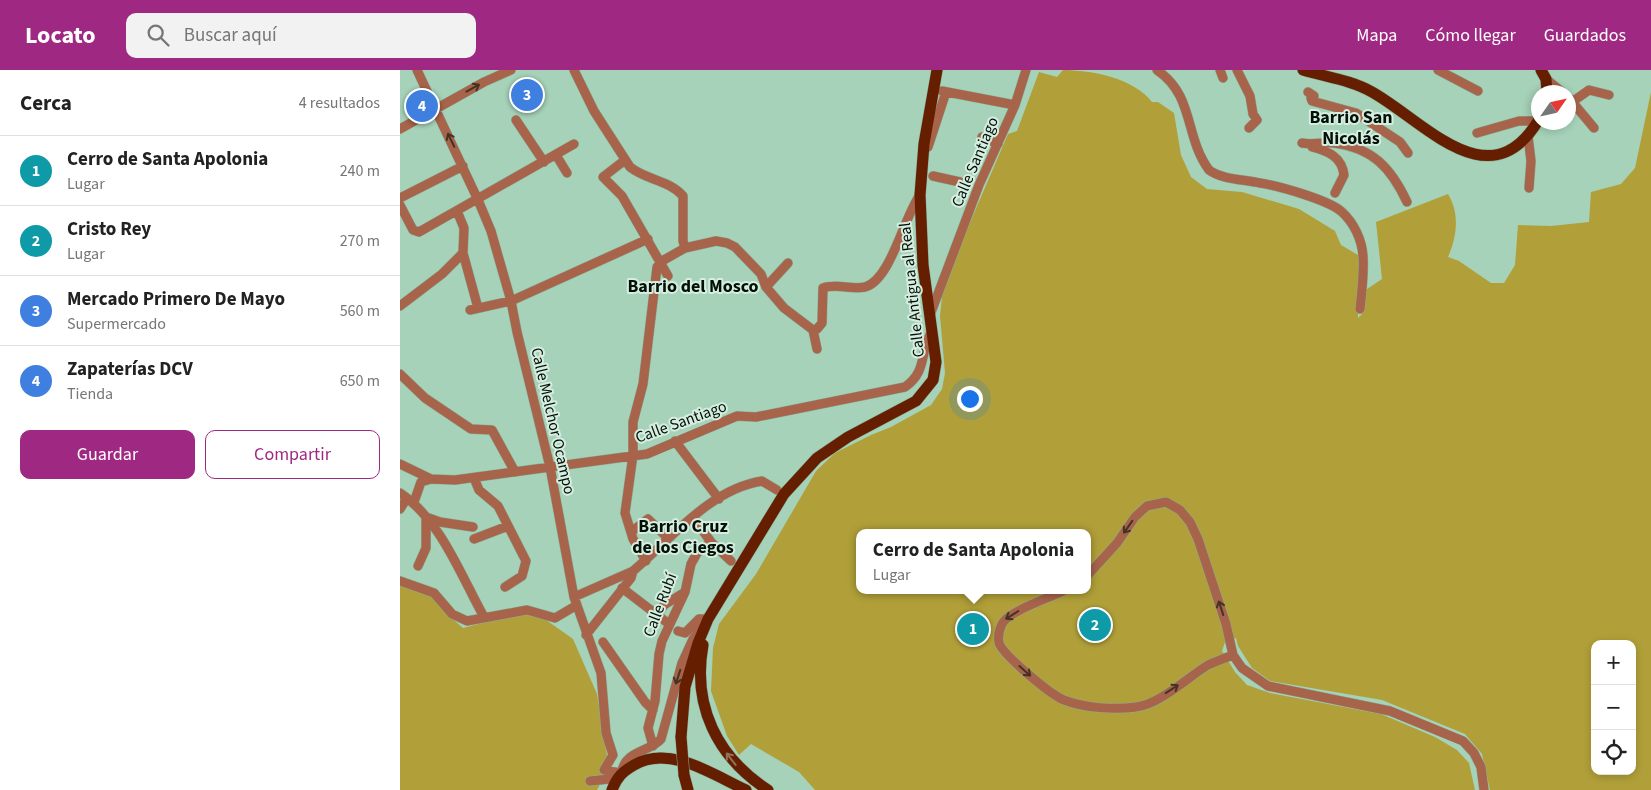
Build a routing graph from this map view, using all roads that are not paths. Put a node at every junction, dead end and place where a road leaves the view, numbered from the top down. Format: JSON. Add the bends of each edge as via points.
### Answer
{"nodes":[{"id":1,"x":417,"y":70,"type":"edge"},
{"id":2,"x":574,"y":70,"type":"edge"},
{"id":3,"x":937,"y":70,"type":"edge"},
{"id":4,"x":1026,"y":70,"type":"edge"},
{"id":5,"x":1157,"y":70,"type":"edge"},
{"id":6,"x":1237,"y":70,"type":"edge"},
{"id":7,"x":1303,"y":70,"type":"edge"},
{"id":8,"x":1438,"y":70,"type":"edge"},
{"id":9,"x":507,"y":71,"type":"edge"},
{"id":10,"x":1543,"y":75,"type":"edge"},
{"id":11,"x":1554,"y":85,"type":"edge"},
{"id":12,"x":1478,"y":91,"type":"dead end"},
{"id":13,"x":1308,"y":92,"type":"dead end"},
{"id":14,"x":1609,"y":95,"type":"dead end"},
{"id":15,"x":1576,"y":97,"type":"edge"},
{"id":16,"x":1015,"y":105,"type":"junction"},
{"id":17,"x":1576,"y":107,"type":"edge"},
{"id":18,"x":436,"y":109,"type":"junction"},
{"id":19,"x":516,"y":120,"type":"dead end"},
{"id":20,"x":1531,"y":122,"type":"edge"},
{"id":21,"x":1249,"y":128,"type":"dead end"},
{"id":22,"x":1594,"y":128,"type":"dead end"},
{"id":23,"x":400,"y":129,"type":"edge"},
{"id":24,"x":1532,"y":130,"type":"edge"},
{"id":25,"x":1478,"y":133,"type":"dead end"},
{"id":26,"x":1528,"y":136,"type":"junction"},
{"id":27,"x":982,"y":137,"type":"dead end"},
{"id":28,"x":574,"y":144,"type":"dead end"},
{"id":29,"x":998,"y":144,"type":"junction"},
{"id":30,"x":1408,"y":153,"type":"dead end"},
{"id":31,"x":556,"y":155,"type":"junction"},
{"id":32,"x":625,"y":160,"type":"junction"},
{"id":33,"x":923,"y":161,"type":"junction"},
{"id":34,"x":544,"y":162,"type":"junction"},
{"id":35,"x":463,"y":166,"type":"junction"},
{"id":36,"x":567,"y":173,"type":"dead end"},
{"id":37,"x":934,"y":176,"type":"dead end"},
{"id":38,"x":960,"y":182,"type":"dead end"},
{"id":39,"x":1529,"y":188,"type":"dead end"},
{"id":40,"x":1336,"y":193,"type":"dead end"},
{"id":41,"x":920,"y":195,"type":"junction"},
{"id":42,"x":400,"y":198,"type":"edge"},
{"id":43,"x":478,"y":200,"type":"junction"},
{"id":44,"x":1407,"y":202,"type":"dead end"},
{"id":45,"x":400,"y":204,"type":"edge"},
{"id":46,"x":458,"y":212,"type":"junction"},
{"id":47,"x":648,"y":239,"type":"junction"},
{"id":48,"x":685,"y":248,"type":"junction"},
{"id":49,"x":463,"y":253,"type":"junction"},
{"id":50,"x":662,"y":261,"type":"junction"},
{"id":51,"x":785,"y":266,"type":"dead end"},
{"id":52,"x":668,"y":276,"type":"dead end"},
{"id":53,"x":766,"y":287,"type":"junction"},
{"id":54,"x":512,"y":301,"type":"junction"},
{"id":55,"x":400,"y":306,"type":"edge"},
{"id":56,"x":1360,"y":309,"type":"dead end"},
{"id":57,"x":930,"y":314,"type":"junction"},
{"id":58,"x":813,"y":330,"type":"junction"},
{"id":59,"x":932,"y":331,"type":"junction"},
{"id":60,"x":817,"y":349,"type":"dead end"},
{"id":61,"x":400,"y":374,"type":"edge"},
{"id":62,"x":676,"y":441,"type":"junction"},
{"id":63,"x":633,"y":455,"type":"junction"},
{"id":64,"x":400,"y":464,"type":"edge"},
{"id":65,"x":550,"y":467,"type":"junction"},
{"id":66,"x":515,"y":472,"type":"junction"},
{"id":67,"x":474,"y":478,"type":"junction"},
{"id":68,"x":431,"y":480,"type":"junction"},
{"id":69,"x":777,"y":490,"type":"dead end"},
{"id":70,"x":407,"y":498,"type":"edge"},
{"id":71,"x":719,"y":499,"type":"junction"},
{"id":72,"x":400,"y":509,"type":"edge"},
{"id":73,"x":426,"y":517,"type":"junction"},
{"id":74,"x":694,"y":517,"type":"junction"},
{"id":75,"x":508,"y":526,"type":"junction"},
{"id":76,"x":473,"y":527,"type":"dead end"},
{"id":77,"x":631,"y":532,"type":"junction"},
{"id":78,"x":668,"y":538,"type":"junction"},
{"id":79,"x":474,"y":539,"type":"dead end"},
{"id":80,"x":711,"y":542,"type":"junction"},
{"id":81,"x":646,"y":561,"type":"junction"},
{"id":82,"x":731,"y":561,"type":"dead end"},
{"id":83,"x":418,"y":566,"type":"dead end"},
{"id":84,"x":633,"y":571,"type":"junction"},
{"id":85,"x":1091,"y":572,"type":"edge"},
{"id":86,"x":400,"y":581,"type":"edge"},
{"id":87,"x":505,"y":588,"type":"dead end"},
{"id":88,"x":622,"y":588,"type":"junction"},
{"id":89,"x":685,"y":592,"type":"junction"},
{"id":90,"x":1055,"y":594,"type":"edge"},
{"id":91,"x":576,"y":601,"type":"junction"},
{"id":92,"x":658,"y":614,"type":"junction"},
{"id":93,"x":484,"y":617,"type":"junction"},
{"id":94,"x":708,"y":619,"type":"junction"},
{"id":95,"x":669,"y":624,"type":"junction"},
{"id":96,"x":678,"y":631,"type":"dead end"},
{"id":97,"x":586,"y":635,"type":"junction"},
{"id":98,"x":603,"y":642,"type":"dead end"},
{"id":99,"x":1233,"y":655,"type":"junction"},
{"id":100,"x":653,"y":710,"type":"junction"},
{"id":101,"x":653,"y":746,"type":"junction"},
{"id":102,"x":617,"y":779,"type":"edge"},
{"id":103,"x":590,"y":781,"type":"dead end"},
{"id":104,"x":688,"y":790,"type":"edge"},
{"id":105,"x":746,"y":790,"type":"edge"},
{"id":106,"x":768,"y":790,"type":"edge"},
{"id":107,"x":1484,"y":790,"type":"edge"}],
"edges":[{"from":1,"to":18,"type":"street","name":"Calle Melchor Ocampo"},
{"from":2,"to":32,"type":"street","via":[[594,112]]},
{"from":3,"to":33,"type":"main road","name":"Calle Antigua al Real"},
{"from":4,"to":16,"type":"street","name":"Calle Santiago"},
{"from":5,"to":56,"type":"street","via":[[1177,88],[1209,170],[1296,192],[1342,212],[1356,230],[1362,250]]},
{"from":6,"to":21,"type":"street","via":[[1257,120]]},
{"from":7,"to":26,"type":"main road","via":[[1369,90],[1463,152],[1477,155],[1502,153]]},
{"from":8,"to":12,"type":"street"},
{"from":18,"to":9,"type":"street","one_way":true},
{"from":10,"to":11,"type":"street"},
{"from":13,"to":30,"type":"street","via":[[1314,96],[1310,99],[1315,102],[1356,113],[1400,142]]},
{"from":14,"to":15,"type":"street","via":[[1589,90]]},
{"from":16,"to":29,"type":"street","name":"Calle Santiago"},
{"from":16,"to":33,"type":"street","via":[[944,91]]},
{"from":17,"to":22,"type":"street"},
{"from":18,"to":23,"type":"street"},
{"from":35,"to":18,"type":"street","name":"Calle Melchor Ocampo","one_way":true},
{"from":19,"to":34,"type":"street"},
{"from":20,"to":25,"type":"street","via":[[1511,123]]},
{"from":24,"to":26,"type":"main road"},
{"from":26,"to":39,"type":"street","via":[[1531,161]]},
{"from":27,"to":29,"type":"street"},
{"from":28,"to":31,"type":"street"},
{"from":29,"to":57,"type":"street","name":"Calle Santiago"},
{"from":31,"to":34,"type":"street"},
{"from":31,"to":36,"type":"street"},
{"from":32,"to":47,"type":"street","via":[[603,177],[622,196]]},
{"from":32,"to":48,"type":"street","via":[[637,173],[678,191],[685,201]]},
{"from":33,"to":41,"type":"main road","name":"Calle Antigua al Real"},
{"from":34,"to":43,"type":"street"},
{"from":35,"to":42,"type":"street"},
{"from":35,"to":43,"type":"street","name":"Calle Melchor Ocampo"},
{"from":37,"to":38,"type":"street"},
{"from":40,"to":44,"type":"street","via":[[1344,175],[1341,162],[1330,153],[1302,143],[1336,144],[1368,154],[1388,168]]},
{"from":41,"to":57,"type":"main road","name":"Calle Antigua al Real","via":[[923,265]]},
{"from":41,"to":58,"type":"street","via":[[881,278],[866,287],[823,288],[822,323]]},
{"from":43,"to":46,"type":"street"},
{"from":43,"to":54,"type":"street","name":"Calle Melchor Ocampo"},
{"from":45,"to":46,"type":"street","via":[[416,233]]},
{"from":46,"to":49,"type":"street","via":[[464,228]]},
{"from":47,"to":50,"type":"street"},
{"from":47,"to":54,"type":"street"},
{"from":48,"to":50,"type":"street"},
{"from":48,"to":53,"type":"street","via":[[716,241],[727,243],[761,274]]},
{"from":49,"to":54,"type":"street","via":[[474,309]]},
{"from":49,"to":55,"type":"street","via":[[442,274]]},
{"from":50,"to":52,"type":"street"},
{"from":50,"to":63,"type":"street","via":[[657,267],[643,384],[633,422]]},
{"from":51,"to":53,"type":"street"},
{"from":53,"to":58,"type":"street","via":[[784,308]]},
{"from":54,"to":65,"type":"street","name":"Calle Melchor Ocampo"},
{"from":57,"to":59,"type":"main road","name":"Calle Antigua al Real"},
{"from":58,"to":60,"type":"street"},
{"from":59,"to":62,"type":"street","name":"Calle Santiago","via":[[920,372],[905,388],[756,417],[737,416]]},
{"from":59,"to":94,"type":"main road","name":"Calle Antigua al Real","via":[[935,371],[924,394],[906,408],[848,437],[805,470],[784,494]]},
{"from":61,"to":66,"type":"street","via":[[425,398],[471,429],[492,430]]},
{"from":62,"to":63,"type":"street","name":"Calle Santiago","via":[[647,454]]},
{"from":62,"to":71,"type":"street"},
{"from":63,"to":65,"type":"street","name":"Calle Santiago"},
{"from":63,"to":77,"type":"street","via":[[625,513]]},
{"from":64,"to":68,"type":"street","name":"Calle Santiago"},
{"from":65,"to":66,"type":"street","name":"Calle Santiago"},
{"from":65,"to":91,"type":"street","name":"Calle Melchor Ocampo"},
{"from":66,"to":67,"type":"street","name":"Calle Santiago"},
{"from":67,"to":68,"type":"street","name":"Calle Santiago"},
{"from":67,"to":75,"type":"street","via":[[479,490],[498,506]]},
{"from":68,"to":70,"type":"street","via":[[421,482]]},
{"from":69,"to":71,"type":"street","via":[[762,480],[743,485]]},
{"from":70,"to":72,"type":"street"},
{"from":70,"to":73,"type":"street"},
{"from":71,"to":74,"type":"street"},
{"from":73,"to":76,"type":"street"},
{"from":73,"to":83,"type":"street","via":[[426,548]]},
{"from":73,"to":93,"type":"street"},
{"from":74,"to":78,"type":"street"},
{"from":74,"to":80,"type":"street"},
{"from":75,"to":79,"type":"street"},
{"from":75,"to":87,"type":"street","via":[[526,561],[522,576]]},
{"from":77,"to":78,"type":"street","via":[[648,519]]},
{"from":77,"to":81,"type":"street"},
{"from":78,"to":81,"type":"street"},
{"from":80,"to":82,"type":"street"},
{"from":80,"to":89,"type":"street","name":"Calle Rubí","via":[[697,553],[691,564]]},
{"from":81,"to":84,"type":"street"},
{"from":84,"to":88,"type":"street"},
{"from":84,"to":91,"type":"street"},
{"from":99,"to":85,"type":"street","one_way":true,"via":[[1198,539],[1180,510],[1166,502],[1147,506]]},
{"from":86,"to":93,"type":"street","via":[[434,593],[447,609],[462,619]]},
{"from":88,"to":92,"type":"street"},
{"from":88,"to":97,"type":"street"},
{"from":89,"to":92,"type":"street"},
{"from":89,"to":95,"type":"street","name":"Calle Rubí"},
{"from":90,"to":99,"type":"street","one_way":true,"via":[[1012,614],[1002,622],[998,632],[999,643],[1005,652],[1043,687],[1064,700],[1084,705],[1138,707],[1151,703],[1210,664]]},
{"from":91,"to":93,"type":"street","via":[[556,618],[527,610]]},
{"from":91,"to":97,"type":"street","name":"Calle Melchor Ocampo"},
{"from":92,"to":95,"type":"street"},
{"from":94,"to":96,"type":"street","via":[[699,618],[685,633]]},
{"from":94,"to":101,"type":"street","one_way":true,"via":[[682,663],[663,735]]},
{"from":94,"to":104,"type":"main road","bridge":true,"via":[[685,687],[681,737]]},
{"from":106,"to":94,"type":"main road","one_way":true,"via":[[741,771],[717,739],[709,721],[700,675]]},
{"from":95,"to":100,"type":"street","name":"Calle Rubí","via":[[659,654]]},
{"from":97,"to":102,"type":"street","name":"Calle Melchor Ocampo","via":[[601,673],[606,733],[613,755],[604,770]]},
{"from":98,"to":100,"type":"street"},
{"from":99,"to":107,"type":"street","via":[[1242,668],[1268,686],[1390,710],[1463,741],[1474,752],[1481,767]]},
{"from":100,"to":101,"type":"street","name":"Calle Rubí","via":[[648,728]]},
{"from":101,"to":102,"type":"street","via":[[628,758]]},
{"from":102,"to":103,"type":"street"},
{"from":102,"to":105,"type":"main road","via":[[637,763],[662,756],[686,763]]}]}
